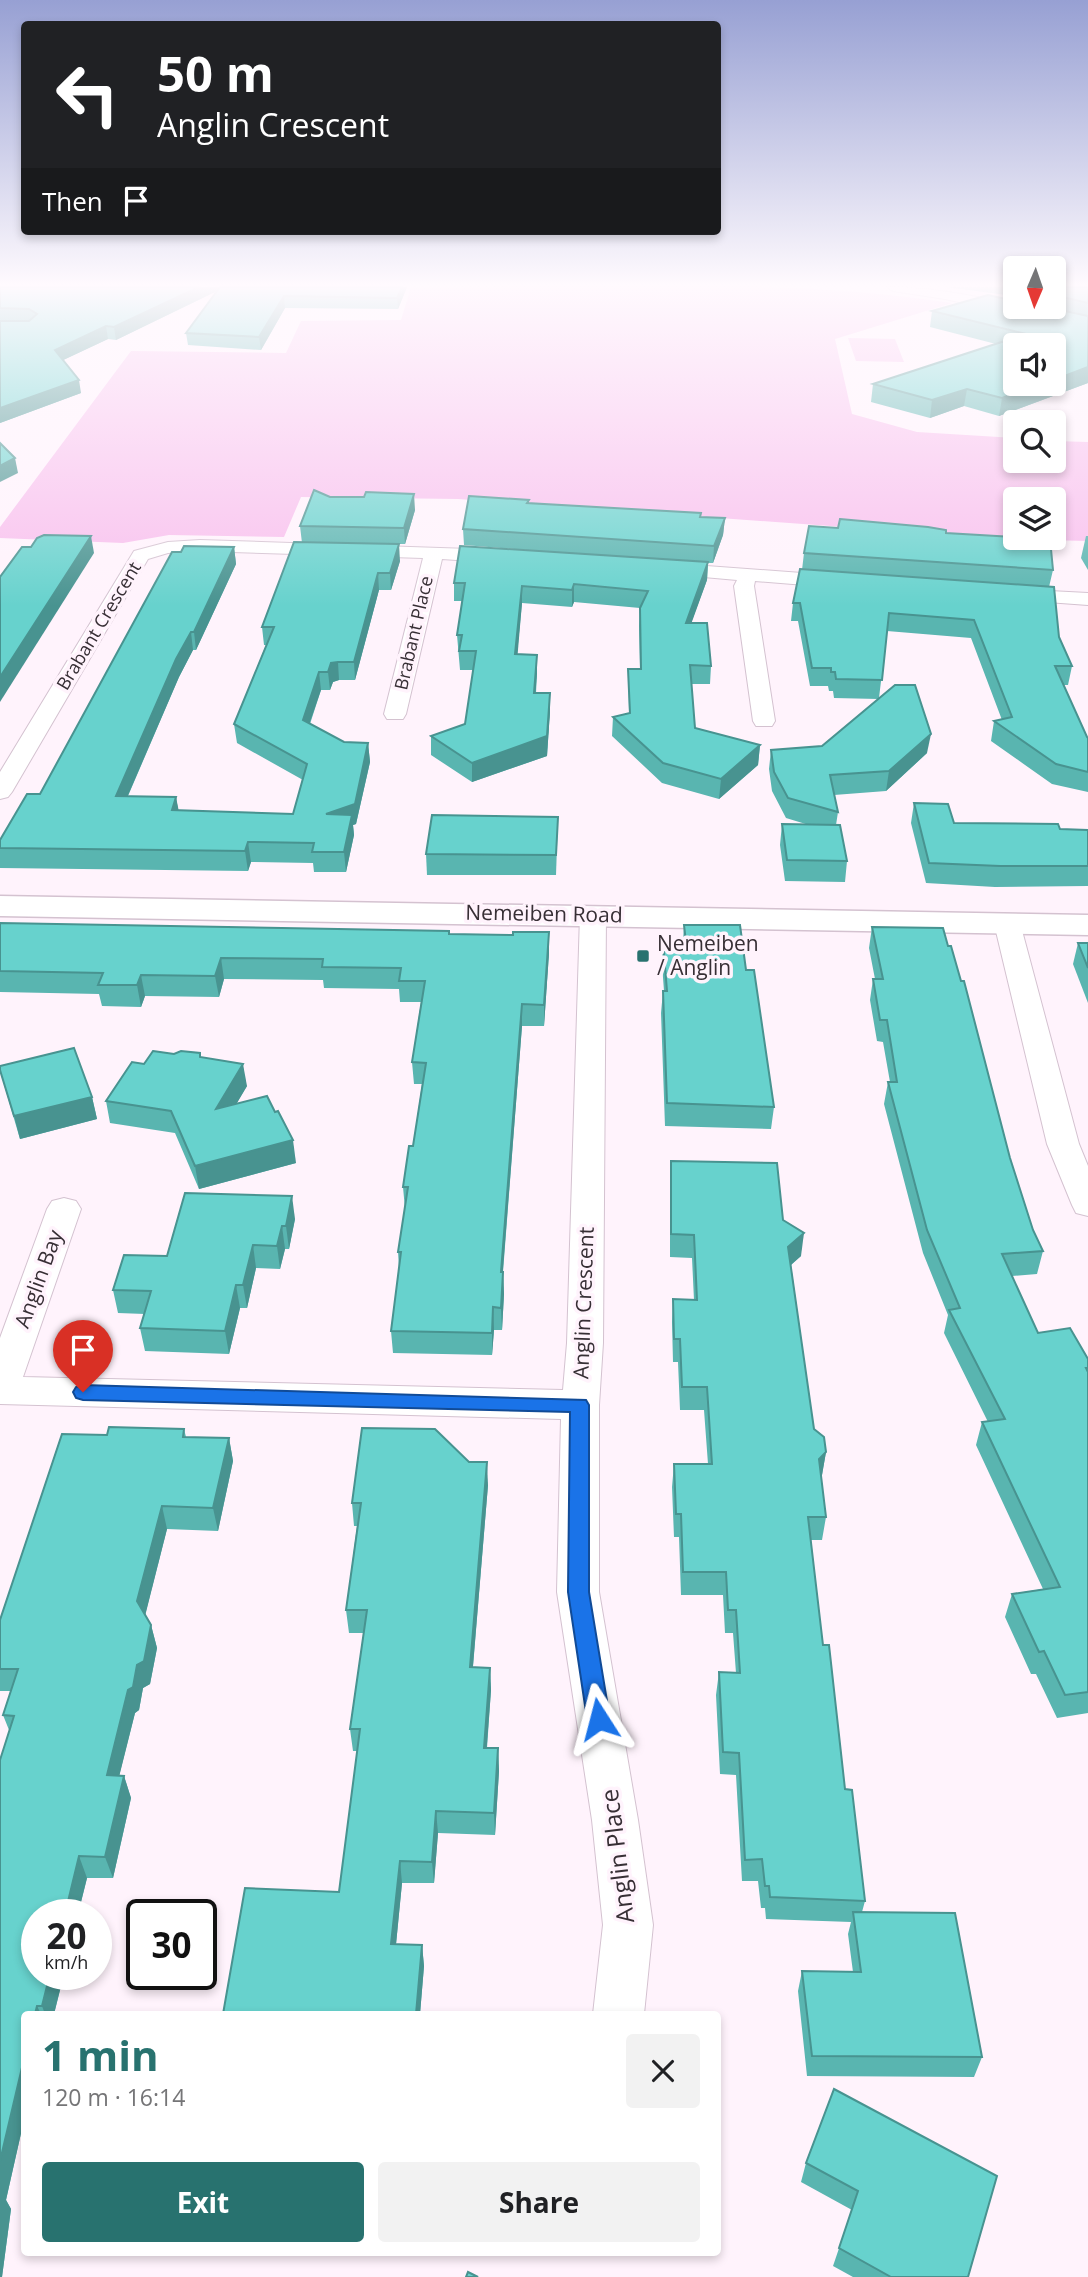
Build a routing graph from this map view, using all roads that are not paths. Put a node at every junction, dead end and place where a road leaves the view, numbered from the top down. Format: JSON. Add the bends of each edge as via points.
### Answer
{"nodes":[{"id":1,"x":434,"y":552,"type":"junction"},
{"id":2,"x":517,"y":558,"type":"edge"},
{"id":3,"x":653,"y":568,"type":"edge"},
{"id":4,"x":748,"y":575,"type":"junction"},
{"id":5,"x":858,"y":583,"type":"edge"},
{"id":6,"x":993,"y":593,"type":"edge"},
{"id":7,"x":1082,"y":605,"type":"edge"},
{"id":8,"x":395,"y":714,"type":"dead end"},
{"id":9,"x":764,"y":721,"type":"dead end"},
{"id":10,"x":0,"y":792,"type":"edge"},
{"id":11,"x":0,"y":906,"type":"edge"},
{"id":12,"x":593,"y":915,"type":"junction"},
{"id":13,"x":1007,"y":923,"type":"junction"},
{"id":14,"x":1088,"y":925,"type":"edge"},
{"id":15,"x":1088,"y":1205,"type":"edge"},
{"id":16,"x":64,"y":1209,"type":"dead end"},
{"id":17,"x":0,"y":1389,"type":"edge"},
{"id":18,"x":580,"y":1405,"type":"junction"},
{"id":19,"x":619,"y":2011,"type":"edge"}],
"edges":[{"from":1,"to":2,"type":"street","name":"Brabant Crescent"},
{"from":1,"to":8,"type":"street","name":"Brabant Place"},
{"from":1,"to":10,"type":"street","name":"Brabant Crescent","via":[[172,547],[141,555]]},
{"from":3,"to":4,"type":"street"},
{"from":4,"to":5,"type":"street"},
{"from":4,"to":9,"type":"street","via":[[744,586]]},
{"from":6,"to":7,"type":"street"},
{"from":11,"to":12,"type":"street","name":"Nemeiben Road"},
{"from":12,"to":13,"type":"street","name":"Nemeiben Road"},
{"from":12,"to":18,"type":"street","name":"Anglin Crescent"},
{"from":13,"to":14,"type":"street","name":"Nemeiben Road"},
{"from":13,"to":15,"type":"street","via":[[1063,1144]]},
{"from":16,"to":17,"type":"street","name":"Anglin Bay"},
{"from":17,"to":18,"type":"street","name":"Anglin Crescent"},
{"from":18,"to":19,"type":"street","name":"Anglin Place","via":[[579,1592],[628,1925]]}]}
